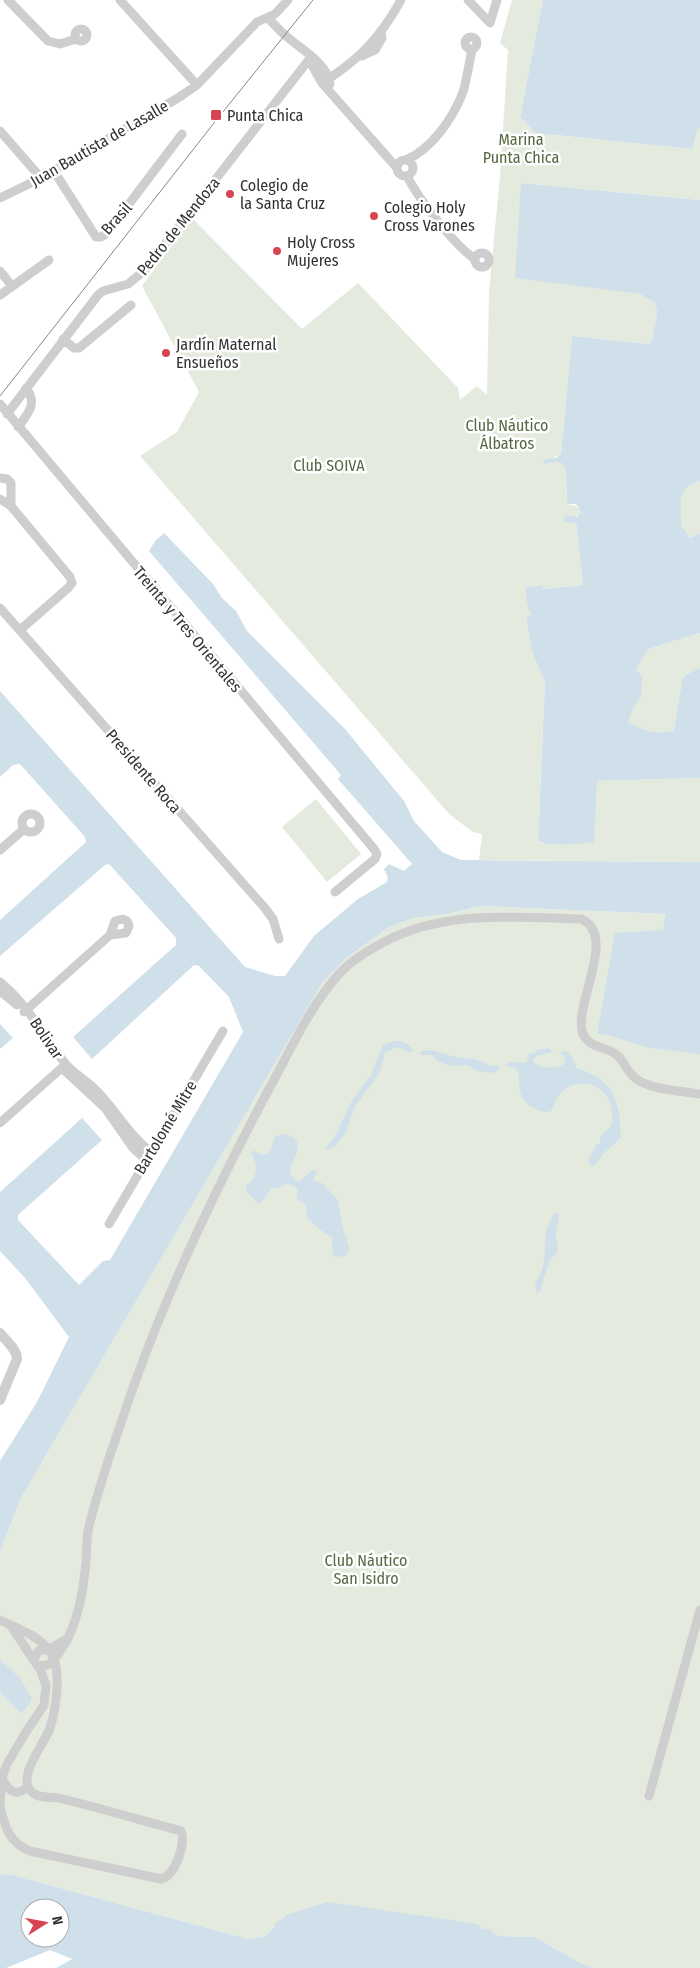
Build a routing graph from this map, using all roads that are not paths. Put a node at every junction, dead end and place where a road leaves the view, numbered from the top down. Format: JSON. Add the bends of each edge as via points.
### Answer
{"nodes":[{"id":1,"x":8,"y":0,"type":"edge"},
{"id":2,"x":120,"y":0,"type":"edge"},
{"id":3,"x":288,"y":0,"type":"edge"},
{"id":4,"x":401,"y":0,"type":"edge"},
{"id":5,"x":468,"y":0,"type":"edge"},
{"id":6,"x":497,"y":0,"type":"edge"},
{"id":7,"x":268,"y":18,"type":"junction"},
{"id":8,"x":76,"y":39,"type":"dead end"},
{"id":9,"x":472,"y":50,"type":"dead end"},
{"id":10,"x":311,"y":57,"type":"junction"},
{"id":11,"x":323,"y":79,"type":"junction"},
{"id":12,"x":197,"y":85,"type":"junction"},
{"id":13,"x":0,"y":132,"type":"edge"},
{"id":14,"x":182,"y":134,"type":"dead end"},
{"id":15,"x":385,"y":156,"type":"junction"},
{"id":16,"x":404,"y":160,"type":"junction"},
{"id":17,"x":397,"y":168,"type":"junction"},
{"id":18,"x":54,"y":171,"type":"junction"},
{"id":19,"x":406,"y":176,"type":"junction"},
{"id":20,"x":41,"y":178,"type":"junction"},
{"id":21,"x":0,"y":198,"type":"edge"},
{"id":22,"x":475,"y":259,"type":"dead end"},
{"id":23,"x":49,"y":260,"type":"dead end"},
{"id":24,"x":0,"y":271,"type":"edge"},
{"id":25,"x":12,"y":286,"type":"junction"},
{"id":26,"x":0,"y":295,"type":"edge"},
{"id":27,"x":131,"y":306,"type":"dead end"},
{"id":28,"x":63,"y":340,"type":"junction"},
{"id":29,"x":26,"y":388,"type":"junction"},
{"id":30,"x":0,"y":404,"type":"edge"},
{"id":31,"x":7,"y":414,"type":"junction"},
{"id":32,"x":18,"y":426,"type":"junction"},
{"id":33,"x":0,"y":478,"type":"edge"},
{"id":34,"x":0,"y":499,"type":"edge"},
{"id":35,"x":11,"y":506,"type":"junction"},
{"id":36,"x":0,"y":608,"type":"edge"},
{"id":37,"x":20,"y":630,"type":"junction"},
{"id":38,"x":24,"y":829,"type":"dead end"},
{"id":39,"x":0,"y":850,"type":"edge"},
{"id":40,"x":336,"y":892,"type":"dead end"},
{"id":41,"x":114,"y":932,"type":"dead end"},
{"id":42,"x":279,"y":939,"type":"dead end"},
{"id":43,"x":0,"y":982,"type":"edge"},
{"id":44,"x":0,"y":991,"type":"edge"},
{"id":45,"x":26,"y":1011,"type":"junction"},
{"id":46,"x":223,"y":1031,"type":"dead end"},
{"id":47,"x":64,"y":1066,"type":"junction"},
{"id":48,"x":699,"y":1090,"type":"edge"},
{"id":49,"x":0,"y":1123,"type":"edge"},
{"id":50,"x":148,"y":1156,"type":"junction"},
{"id":51,"x":109,"y":1224,"type":"dead end"},
{"id":52,"x":0,"y":1333,"type":"edge"},
{"id":53,"x":0,"y":1400,"type":"edge"},
{"id":54,"x":700,"y":1610,"type":"edge"},
{"id":55,"x":0,"y":1620,"type":"edge"},
{"id":56,"x":11,"y":1626,"type":"junction"},
{"id":57,"x":67,"y":1639,"type":"junction"},
{"id":58,"x":48,"y":1650,"type":"junction"},
{"id":59,"x":54,"y":1661,"type":"junction"},
{"id":60,"x":35,"y":1662,"type":"junction"},
{"id":61,"x":2,"y":1778,"type":"junction"},
{"id":62,"x":28,"y":1786,"type":"junction"},
{"id":63,"x":649,"y":1796,"type":"dead end"},
{"id":64,"x":0,"y":1806,"type":"edge"}],
"edges":[{"from":1,"to":8,"type":"street","via":[[48,41],[60,44]]},
{"from":2,"to":12,"type":"street"},
{"from":3,"to":7,"type":"street","name":"Juan Bautista de Lasalle"},
{"from":4,"to":11,"type":"street","via":[[361,56]]},
{"from":5,"to":6,"type":"street","via":[[490,23]]},
{"from":7,"to":10,"type":"street"},
{"from":7,"to":12,"type":"street","name":"Juan Bautista de Lasalle","via":[[256,22]]},
{"from":9,"to":16,"type":"street","via":[[465,84],[455,109],[431,143]]},
{"from":10,"to":11,"type":"street"},
{"from":10,"to":11,"type":"street","via":[[324,68]]},
{"from":10,"to":28,"type":"street","name":"Pedro de Mendoza","via":[[144,271],[128,284],[98,295]]},
{"from":11,"to":15,"type":"street","via":[[332,97]]},
{"from":12,"to":18,"type":"street","name":"Juan Bautista de Lasalle"},
{"from":13,"to":20,"type":"street"},
{"from":14,"to":18,"type":"street","name":"Brasil","via":[[101,237],[96,237]]},
{"from":15,"to":16,"type":"street"},
{"from":15,"to":17,"type":"street"},
{"from":16,"to":17,"type":"street","via":[[398,163]]},
{"from":16,"to":19,"type":"street","via":[[413,166]]},
{"from":17,"to":19,"type":"street","via":[[401,175]]},
{"from":18,"to":20,"type":"street","name":"Juan Bautista de Lasalle"},
{"from":19,"to":22,"type":"street","via":[[447,231]]},
{"from":20,"to":21,"type":"street","name":"Juan Bautista de Lasalle"},
{"from":23,"to":25,"type":"street"},
{"from":24,"to":25,"type":"street"},
{"from":25,"to":26,"type":"street"},
{"from":27,"to":28,"type":"street","via":[[79,348]]},
{"from":28,"to":29,"type":"street","name":"Pedro de Mendoza"},
{"from":29,"to":31,"type":"street","name":"Pedro de Mendoza"},
{"from":29,"to":32,"type":"street","via":[[32,395],[32,402]]},
{"from":30,"to":31,"type":"street","name":"Treinta y Tres Orientales"},
{"from":31,"to":32,"type":"street","name":"Treinta y Tres Orientales"},
{"from":32,"to":40,"type":"street","name":"Treinta y Tres Orientales","via":[[377,854]]},
{"from":33,"to":35,"type":"street","via":[[11,483]]},
{"from":34,"to":35,"type":"street"},
{"from":35,"to":37,"type":"street","via":[[72,582]]},
{"from":36,"to":37,"type":"street","name":"Presidente Roca"},
{"from":37,"to":42,"type":"street","name":"Presidente Roca","via":[[264,907],[273,919]]},
{"from":38,"to":39,"type":"street"},
{"from":41,"to":45,"type":"street"},
{"from":43,"to":45,"type":"street","name":"Bolivar"},
{"from":44,"to":45,"type":"street","name":"Bolivar"},
{"from":45,"to":47,"type":"street","name":"Bolivar"},
{"from":46,"to":50,"type":"street","name":"Bartolomé Mitre"},
{"from":47,"to":49,"type":"street"},
{"from":47,"to":50,"type":"street","name":"Bolivar","via":[[97,1090]]},
{"from":48,"to":57,"type":"street","via":[[642,1083],[618,1055],[591,1044],[584,1035],[582,1021],[596,942],[593,928],[581,919],[490,917],[453,921],[394,937],[344,969],[308,1018],[235,1153],[161,1312],[100,1486],[88,1530],[84,1582],[77,1615]]},
{"from":50,"to":51,"type":"street","name":"Bartolomé Mitre"},
{"from":52,"to":53,"type":"street","via":[[16,1354]]},
{"from":54,"to":63,"type":"street"},
{"from":55,"to":56,"type":"street"},
{"from":56,"to":58,"type":"street","via":[[28,1632]]},
{"from":56,"to":60,"type":"street"},
{"from":57,"to":58,"type":"street"},
{"from":57,"to":59,"type":"street"},
{"from":58,"to":59,"type":"street"},
{"from":58,"to":60,"type":"street","via":[[40,1650]]},
{"from":59,"to":60,"type":"street","via":[[46,1666]]},
{"from":59,"to":62,"type":"street","via":[[54,1715],[31,1763]]},
{"from":60,"to":61,"type":"street","via":[[46,1686],[44,1705]]},
{"from":61,"to":62,"type":"street","via":[[12,1792],[22,1792]]},
{"from":61,"to":64,"type":"street"},
{"from":62,"to":64,"type":"street","via":[[35,1795],[181,1831],[182,1842],[170,1876],[161,1879],[22,1848],[12,1840],[4,1825]]}]}
